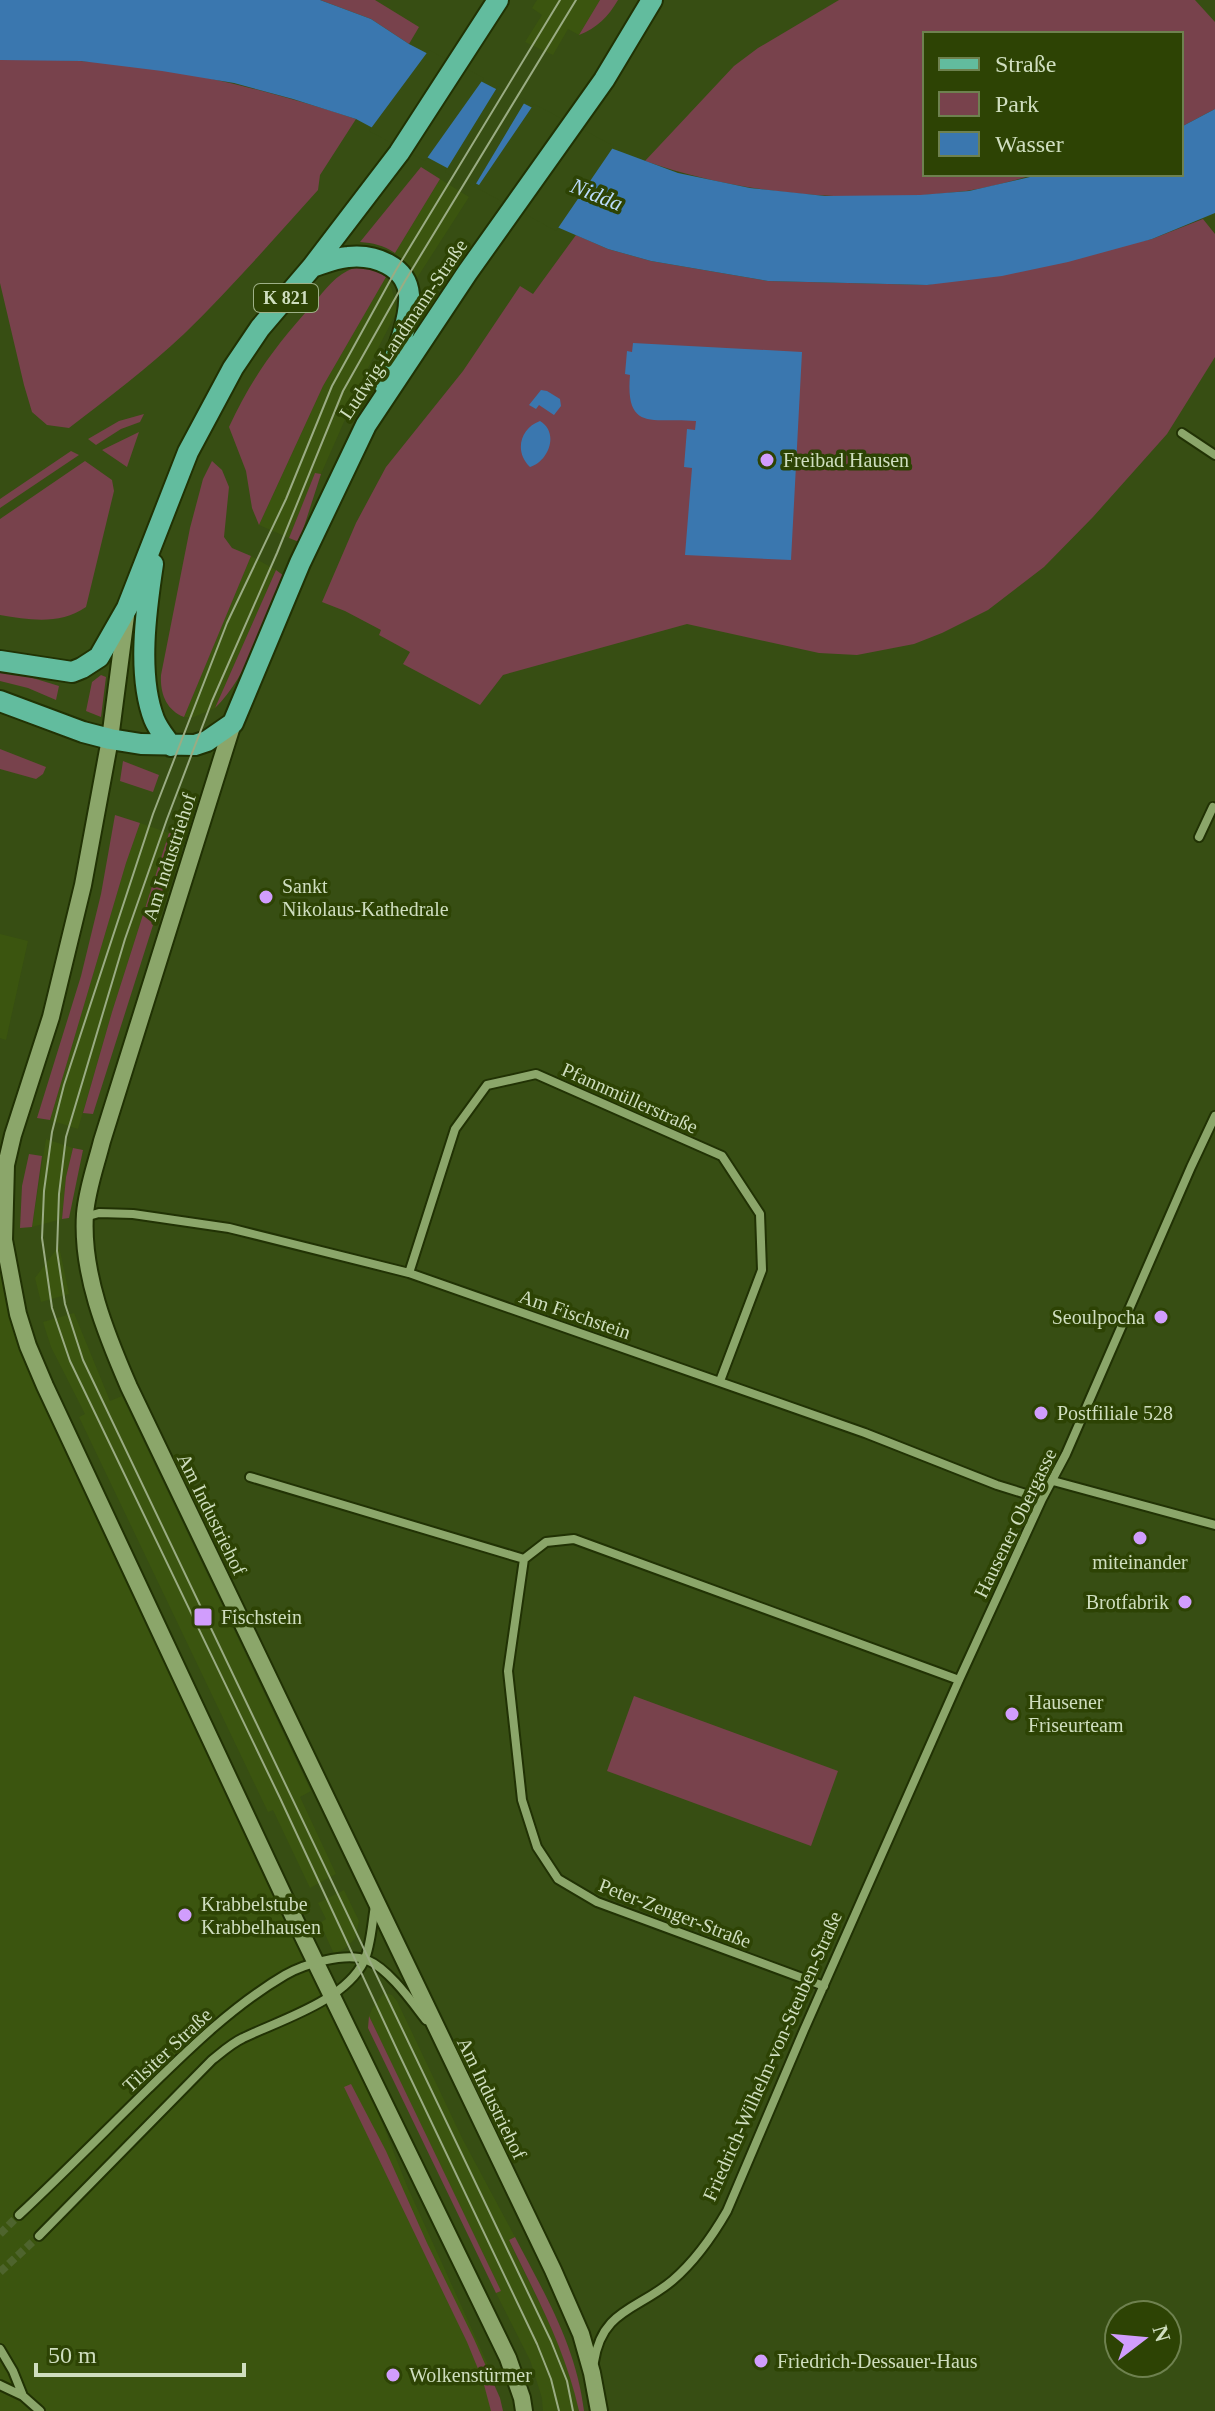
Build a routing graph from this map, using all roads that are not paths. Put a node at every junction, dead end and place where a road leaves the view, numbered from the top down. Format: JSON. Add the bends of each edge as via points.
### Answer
{"nodes":[{"id":1,"x":498,"y":0,"type":"edge"},
{"id":2,"x":652,"y":0,"type":"edge"},
{"id":3,"x":312,"y":267,"type":"junction"},
{"id":4,"x":366,"y":425,"type":"junction"},
{"id":5,"x":1182,"y":433,"type":"dead end"},
{"id":6,"x":1215,"y":455,"type":"edge"},
{"id":7,"x":158,"y":530,"type":"junction"},
{"id":8,"x":127,"y":608,"type":"junction"},
{"id":9,"x":0,"y":661,"type":"edge"},
{"id":10,"x":0,"y":701,"type":"edge"},
{"id":11,"x":233,"y":723,"type":"junction"},
{"id":12,"x":110,"y":739,"type":"junction"},
{"id":13,"x":171,"y":746,"type":"junction"},
{"id":14,"x":1214,"y":806,"type":"edge"},
{"id":15,"x":1199,"y":837,"type":"dead end"},
{"id":16,"x":1215,"y":1116,"type":"edge"},
{"id":17,"x":3,"y":1164,"type":"edge"},
{"id":18,"x":85,"y":1217,"type":"junction"},
{"id":19,"x":409,"y":1273,"type":"junction"},
{"id":20,"x":720,"y":1381,"type":"junction"},
{"id":21,"x":250,"y":1477,"type":"dead end"},
{"id":22,"x":1053,"y":1481,"type":"junction"},
{"id":23,"x":1042,"y":1499,"type":"junction"},
{"id":24,"x":1215,"y":1525,"type":"edge"},
{"id":25,"x":524,"y":1559,"type":"junction"},
{"id":26,"x":959,"y":1680,"type":"junction"},
{"id":27,"x":376,"y":1901,"type":"junction"},
{"id":28,"x":365,"y":1959,"type":"junction"},
{"id":29,"x":316,"y":1962,"type":"junction"},
{"id":30,"x":824,"y":1986,"type":"junction"},
{"id":31,"x":332,"y":1995,"type":"junction"},
{"id":32,"x":444,"y":2043,"type":"junction"},
{"id":33,"x":19,"y":2215,"type":"tunnel mouth"},
{"id":34,"x":39,"y":2236,"type":"tunnel mouth"},
{"id":35,"x":0,"y":2349,"type":"edge"},
{"id":36,"x":592,"y":2373,"type":"junction"},
{"id":37,"x":0,"y":2385,"type":"edge"},
{"id":38,"x":23,"y":2396,"type":"junction"},
{"id":39,"x":40,"y":2411,"type":"edge"},
{"id":40,"x":524,"y":2411,"type":"edge"},
{"id":41,"x":599,"y":2411,"type":"edge"}],
"edges":[{"from":1,"to":3,"type":"main road","number":"K 821","via":[[399,153]]},
{"from":2,"to":4,"type":"main road","name":"Ludwig-Landmann-Straße","via":[[604,80]]},
{"from":3,"to":4,"type":"main road","via":[[359,256],[385,262],[405,281],[409,311]]},
{"from":3,"to":7,"type":"main road","number":"K 821","via":[[233,368],[188,452]]},
{"from":4,"to":11,"type":"main road","name":"Ludwig-Landmann-Straße","via":[[300,563]]},
{"from":5,"to":6,"type":"street"},
{"from":7,"to":8,"type":"main road","number":"K 821"},
{"from":7,"to":13,"type":"main road","via":[[146,622],[146,675],[156,723]]},
{"from":8,"to":9,"type":"main road","number":"K 821","via":[[99,657],[82,668],[72,672]]},
{"from":8,"to":12,"type":"main road"},
{"from":10,"to":12,"type":"main road"},
{"from":11,"to":13,"type":"main road","via":[[207,741]]},
{"from":11,"to":18,"type":"main road","name":"Am Industriehof","via":[[102,1141]]},
{"from":12,"to":13,"type":"main road"},
{"from":12,"to":17,"type":"main road","via":[[51,1017]]},
{"from":14,"to":15,"type":"street"},
{"from":16,"to":22,"type":"street","name":"Hausener Obergasse"},
{"from":17,"to":29,"type":"main road","via":[[4,1240],[28,1346]]},
{"from":18,"to":19,"type":"street","name":"Am Fischstein","via":[[133,1214],[229,1228]]},
{"from":18,"to":27,"type":"main road","name":"Am Industriehof","via":[[93,1286],[129,1387]]},
{"from":19,"to":20,"type":"street","name":"Am Fischstein"},
{"from":19,"to":20,"type":"street","name":"Pfannmüllerstraße","via":[[455,1129],[487,1085],[536,1074],[722,1156],[760,1214],[762,1270]]},
{"from":20,"to":23,"type":"street","name":"Am Fischstein"},
{"from":21,"to":25,"type":"street"},
{"from":22,"to":23,"type":"street","name":"Hausener Obergasse"},
{"from":22,"to":24,"type":"street"},
{"from":23,"to":26,"type":"street","name":"Hausener Obergasse"},
{"from":25,"to":26,"type":"street","via":[[546,1542],[574,1539]]},
{"from":25,"to":30,"type":"street","name":"Peter-Zenger-Straße","via":[[508,1671],[522,1800],[537,1847],[558,1879],[597,1902]]},
{"from":26,"to":30,"type":"street","name":"Friedrich-Wilhelm-von-Steuben-Straße"},
{"from":27,"to":28,"type":"street"},
{"from":27,"to":32,"type":"main road","name":"Am Industriehof"},
{"from":28,"to":29,"type":"street","name":"Tilsiter Straße"},
{"from":28,"to":31,"type":"street","name":"Tilsiter Straße"},
{"from":28,"to":32,"type":"street","via":[[397,1983]]},
{"from":29,"to":31,"type":"main road"},
{"from":29,"to":33,"type":"street","name":"Tilsiter Straße","via":[[287,1974],[221,2021]]},
{"from":30,"to":36,"type":"street","name":"Friedrich-Wilhelm-von-Steuben-Straße","via":[[713,2237],[672,2281],[605,2328]]},
{"from":31,"to":34,"type":"street","name":"Tilsiter Straße","via":[[239,2040],[212,2060]]},
{"from":31,"to":40,"type":"main road","via":[[508,2358]]},
{"from":32,"to":36,"type":"main road","name":"Am Industriehof","via":[[553,2270]]},
{"from":35,"to":38,"type":"street"},
{"from":36,"to":41,"type":"main road","name":"Friedrich-Wilhelm-von-Steuben-Straße"},
{"from":37,"to":38,"type":"street"},
{"from":38,"to":39,"type":"street"}]}
